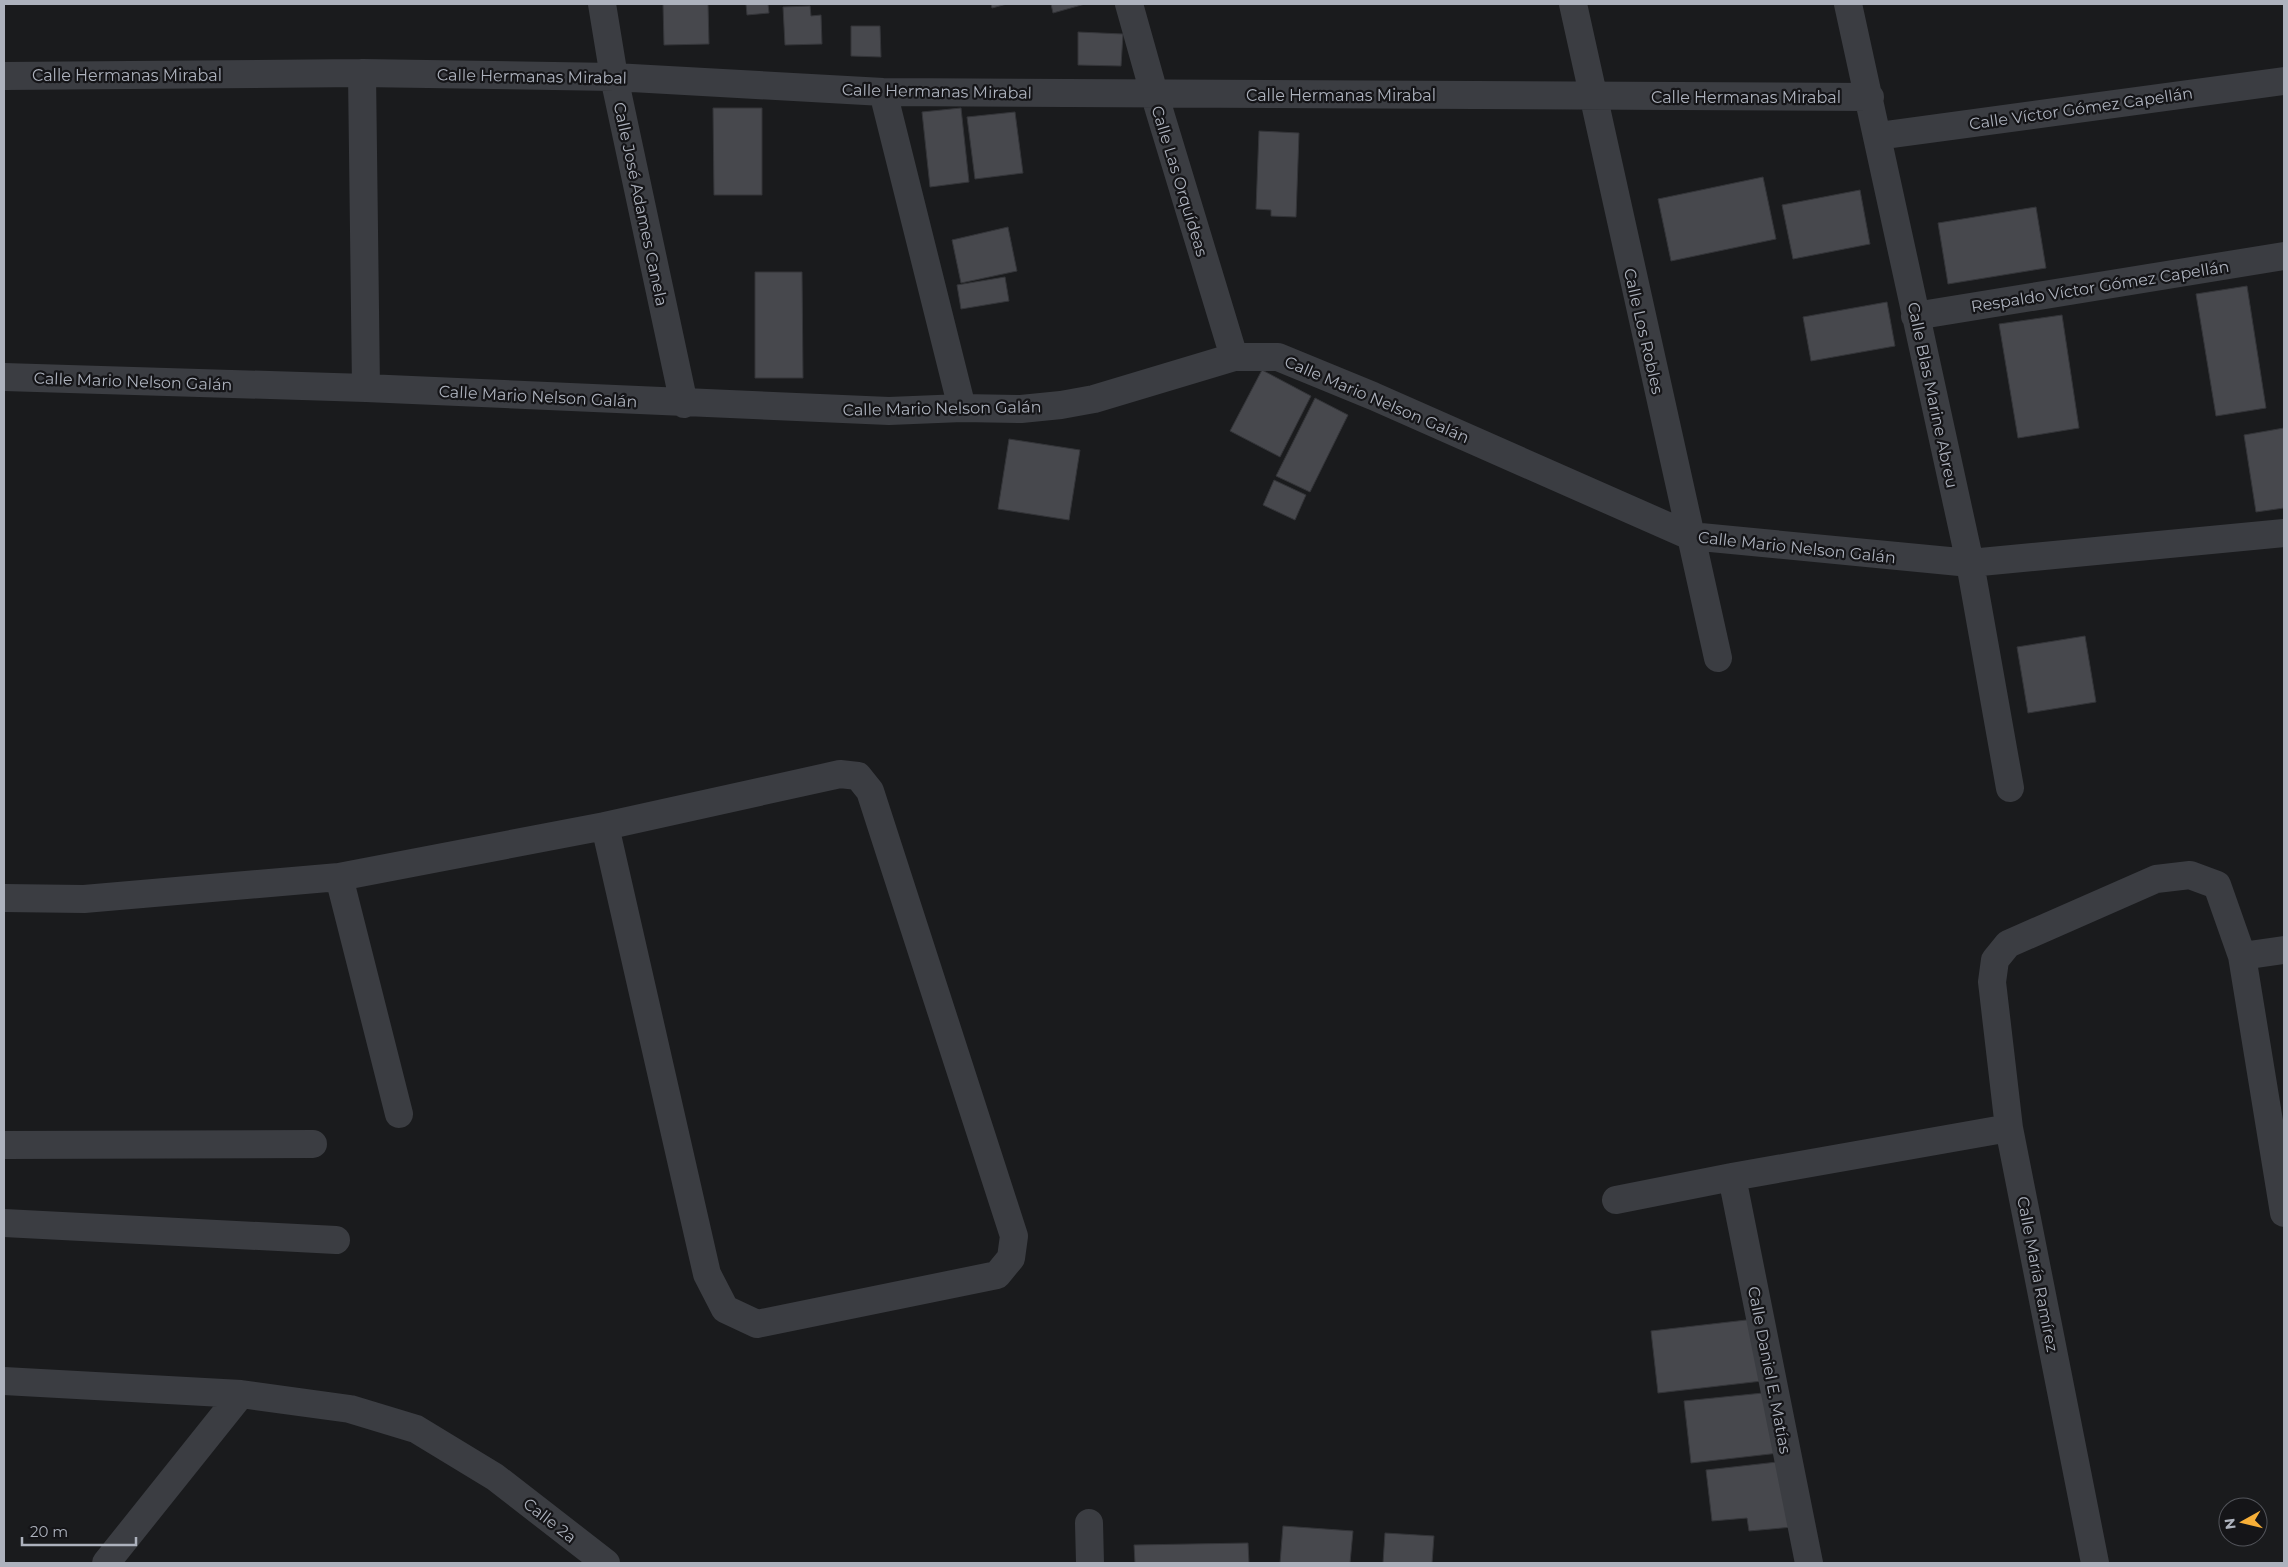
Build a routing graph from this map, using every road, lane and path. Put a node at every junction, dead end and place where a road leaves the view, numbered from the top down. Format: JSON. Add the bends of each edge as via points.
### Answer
{"nodes":[{"id":1,"x":602,"y":4,"type":"edge"},
{"id":2,"x":1128,"y":4,"type":"edge"},
{"id":3,"x":1573,"y":4,"type":"edge"},
{"id":4,"x":1848,"y":4,"type":"edge"},
{"id":5,"x":362,"y":73,"type":"junction"},
{"id":6,"x":4,"y":76,"type":"edge"},
{"id":7,"x":614,"y":77,"type":"junction"},
{"id":8,"x":2284,"y":80,"type":"edge"},
{"id":9,"x":883,"y":92,"type":"junction"},
{"id":10,"x":1154,"y":93,"type":"junction"},
{"id":11,"x":1592,"y":97,"type":"junction"},
{"id":12,"x":1870,"y":97,"type":"junction"},
{"id":13,"x":1878,"y":136,"type":"junction"},
{"id":14,"x":2284,"y":256,"type":"edge"},
{"id":15,"x":1915,"y":316,"type":"junction"},
{"id":16,"x":1234,"y":357,"type":"junction"},
{"id":17,"x":4,"y":377,"type":"edge"},
{"id":18,"x":366,"y":388,"type":"junction"},
{"id":19,"x":684,"y":404,"type":"junction"},
{"id":20,"x":962,"y":408,"type":"junction"},
{"id":21,"x":2284,"y":533,"type":"edge"},
{"id":22,"x":1690,"y":536,"type":"junction"},
{"id":23,"x":1970,"y":563,"type":"junction"},
{"id":24,"x":1718,"y":658,"type":"dead end"},
{"id":25,"x":2010,"y":788,"type":"dead end"},
{"id":26,"x":605,"y":826,"type":"junction"},
{"id":27,"x":339,"y":876,"type":"junction"},
{"id":28,"x":4,"y":898,"type":"edge"},
{"id":29,"x":2284,"y":950,"type":"edge"},
{"id":30,"x":2242,"y":956,"type":"junction"},
{"id":31,"x":399,"y":1114,"type":"dead end"},
{"id":32,"x":2010,"y":1128,"type":"junction"},
{"id":33,"x":4,"y":1144,"type":"edge"},
{"id":34,"x":313,"y":1144,"type":"dead end"},
{"id":35,"x":1732,"y":1177,"type":"junction"},
{"id":36,"x":1616,"y":1200,"type":"dead end"},
{"id":37,"x":2284,"y":1210,"type":"edge"},
{"id":38,"x":4,"y":1223,"type":"edge"},
{"id":39,"x":336,"y":1240,"type":"dead end"},
{"id":40,"x":4,"y":1382,"type":"edge"},
{"id":41,"x":241,"y":1394,"type":"junction"},
{"id":42,"x":1090,"y":1523,"type":"dead end"},
{"id":43,"x":106,"y":1563,"type":"edge"},
{"id":44,"x":606,"y":1563,"type":"edge"},
{"id":45,"x":1090,"y":1563,"type":"edge"},
{"id":46,"x":1809,"y":1563,"type":"edge"},
{"id":47,"x":2095,"y":1563,"type":"edge"}],
"edges":[{"from":1,"to":7,"type":"street","name":"Calle José Adames Canela"},
{"from":2,"to":10,"type":"street","name":"Calle Las Orquídeas"},
{"from":3,"to":11,"type":"street","name":"Calle Los Robles"},
{"from":4,"to":12,"type":"street","name":"Calle Blas Marine Abreu"},
{"from":5,"to":6,"type":"street","name":"Calle Hermanas Mirabal"},
{"from":5,"to":7,"type":"street","name":"Calle Hermanas Mirabal"},
{"from":5,"to":18,"type":"street"},
{"from":7,"to":9,"type":"street","name":"Calle Hermanas Mirabal"},
{"from":7,"to":19,"type":"street","name":"Calle José Adames Canela"},
{"from":8,"to":13,"type":"street","name":"Calle Víctor Gómez Capellán"},
{"from":9,"to":10,"type":"street","name":"Calle Hermanas Mirabal"},
{"from":9,"to":20,"type":"street"},
{"from":10,"to":11,"type":"street","name":"Calle Hermanas Mirabal"},
{"from":10,"to":16,"type":"street","name":"Calle Las Orquídeas"},
{"from":11,"to":12,"type":"street","name":"Calle Hermanas Mirabal"},
{"from":11,"to":22,"type":"street","name":"Calle Los Robles"},
{"from":12,"to":13,"type":"street","name":"Calle Blas Marine Abreu"},
{"from":13,"to":15,"type":"street","name":"Calle Blas Marine Abreu"},
{"from":14,"to":15,"type":"street","name":"Respaldo Víctor Gómez Capellán"},
{"from":15,"to":23,"type":"street","name":"Calle Blas Marine Abreu"},
{"from":16,"to":20,"type":"street","name":"Calle Mario Nelson Galán","via":[[1094,399],[1021,409]]},
{"from":16,"to":22,"type":"street","name":"Calle Mario Nelson Galán","via":[[1278,357],[1292,361]]},
{"from":17,"to":18,"type":"street","name":"Calle Mario Nelson Galán"},
{"from":18,"to":19,"type":"street","name":"Calle Mario Nelson Galán"},
{"from":19,"to":20,"type":"street","name":"Calle Mario Nelson Galán","via":[[889,411]]},
{"from":21,"to":23,"type":"street","name":"Calle Mario Nelson Galán"},
{"from":22,"to":23,"type":"street","name":"Calle Mario Nelson Galán"},
{"from":22,"to":24,"type":"street","name":"Calle Los Robles"},
{"from":23,"to":25,"type":"street","name":"Calle Blas Marine Abreu"},
{"from":26,"to":26,"type":"street","via":[[707,1274],[726,1309],[757,1324],[997,1275],[1011,1258],[1014,1236],[870,791],[858,776],[840,774]]},
{"from":26,"to":27,"type":"street"},
{"from":27,"to":28,"type":"street","via":[[84,899]]},
{"from":27,"to":31,"type":"street"},
{"from":29,"to":30,"type":"street"},
{"from":30,"to":32,"type":"street","name":"Calle María Ramírez","via":[[2217,885],[2190,875],[2156,878],[2008,944],[1995,960],[1992,982]]},
{"from":30,"to":37,"type":"street"},
{"from":32,"to":35,"type":"street"},
{"from":32,"to":47,"type":"street","name":"Calle María Ramírez"},
{"from":33,"to":34,"type":"street"},
{"from":35,"to":36,"type":"street"},
{"from":35,"to":46,"type":"street","name":"Calle Daniel E. Matías"},
{"from":38,"to":39,"type":"street"},
{"from":40,"to":41,"type":"street","name":"Calle 2a"},
{"from":41,"to":43,"type":"street"},
{"from":41,"to":44,"type":"street","name":"Calle 2a","via":[[350,1409],[416,1428],[495,1477]]},
{"from":42,"to":45,"type":"street"}]}
